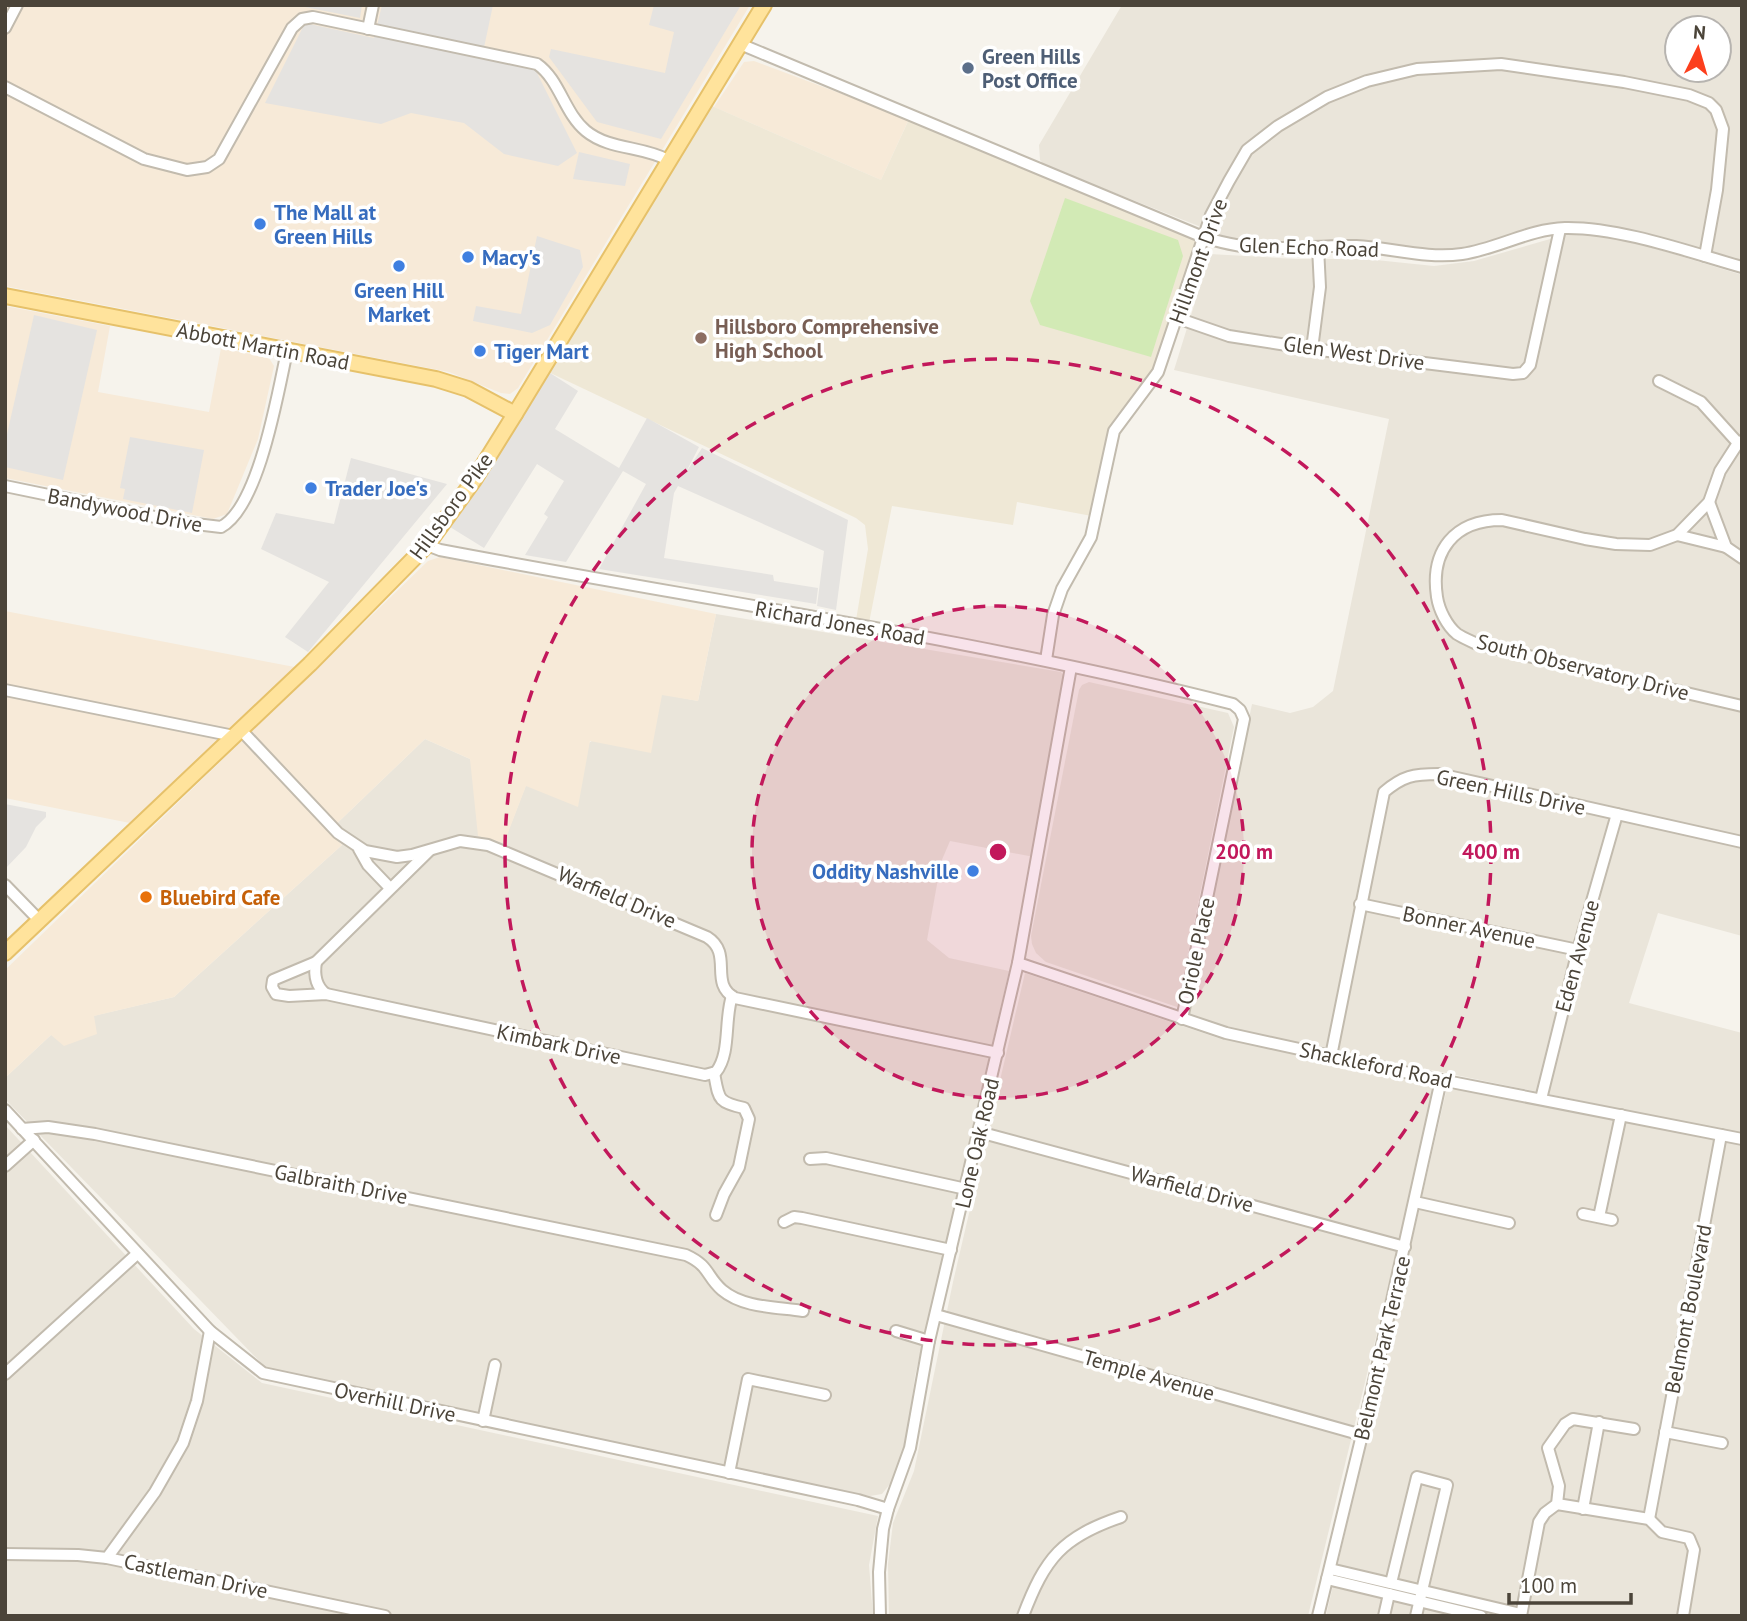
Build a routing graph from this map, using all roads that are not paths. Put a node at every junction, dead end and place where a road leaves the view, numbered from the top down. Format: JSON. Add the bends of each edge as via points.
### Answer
{"nodes":[{"id":1,"x":17,"y":5,"type":"edge"},
{"id":2,"x":373,"y":5,"type":"edge"},
{"id":3,"x":764,"y":5,"type":"edge"},
{"id":4,"x":5,"y":28,"type":"edge"},
{"id":5,"x":368,"y":29,"type":"junction"},
{"id":6,"x":740,"y":44,"type":"junction"},
{"id":7,"x":5,"y":87,"type":"edge"},
{"id":8,"x":668,"y":160,"type":"junction"},
{"id":9,"x":1560,"y":229,"type":"junction"},
{"id":10,"x":1203,"y":237,"type":"junction"},
{"id":11,"x":1318,"y":247,"type":"junction"},
{"id":12,"x":1705,"y":256,"type":"junction"},
{"id":13,"x":1742,"y":267,"type":"edge"},
{"id":14,"x":5,"y":296,"type":"edge"},
{"id":15,"x":1177,"y":317,"type":"junction"},
{"id":16,"x":1312,"y":349,"type":"junction"},
{"id":17,"x":287,"y":351,"type":"junction"},
{"id":18,"x":1659,"y":381,"type":"dead end"},
{"id":19,"x":515,"y":414,"type":"junction"},
{"id":20,"x":1740,"y":442,"type":"edge"},
{"id":21,"x":5,"y":486,"type":"edge"},
{"id":22,"x":1709,"y":502,"type":"junction"},
{"id":23,"x":1677,"y":535,"type":"junction"},
{"id":24,"x":428,"y":545,"type":"junction"},
{"id":25,"x":1726,"y":547,"type":"junction"},
{"id":26,"x":1742,"y":558,"type":"edge"},
{"id":27,"x":1046,"y":660,"type":"junction"},
{"id":28,"x":1071,"y":667,"type":"junction"},
{"id":29,"x":5,"y":690,"type":"edge"},
{"id":30,"x":1742,"y":706,"type":"edge"},
{"id":31,"x":1244,"y":719,"type":"joint"},
{"id":32,"x":237,"y":733,"type":"junction"},
{"id":33,"x":1617,"y":814,"type":"junction"},
{"id":34,"x":1742,"y":842,"type":"edge"},
{"id":35,"x":359,"y":849,"type":"junction"},
{"id":36,"x":431,"y":850,"type":"junction"},
{"id":37,"x":5,"y":885,"type":"edge"},
{"id":38,"x":390,"y":888,"type":"junction"},
{"id":39,"x":1360,"y":904,"type":"junction"},
{"id":40,"x":40,"y":920,"type":"junction"},
{"id":41,"x":1578,"y":950,"type":"junction"},
{"id":42,"x":5,"y":953,"type":"edge"},
{"id":43,"x":316,"y":962,"type":"junction"},
{"id":44,"x":1018,"y":963,"type":"junction"},
{"id":45,"x":326,"y":994,"type":"junction"},
{"id":46,"x":732,"y":996,"type":"junction"},
{"id":47,"x":1182,"y":1019,"type":"junction"},
{"id":48,"x":998,"y":1053,"type":"junction"},
{"id":49,"x":1331,"y":1056,"type":"junction"},
{"id":50,"x":713,"y":1073,"type":"junction"},
{"id":51,"x":1441,"y":1080,"type":"junction"},
{"id":52,"x":1541,"y":1099,"type":"junction"},
{"id":53,"x":5,"y":1110,"type":"edge"},
{"id":54,"x":1620,"y":1115,"type":"junction"},
{"id":55,"x":22,"y":1129,"type":"junction"},
{"id":56,"x":979,"y":1132,"type":"junction"},
{"id":57,"x":1720,"y":1135,"type":"junction"},
{"id":58,"x":1742,"y":1139,"type":"edge"},
{"id":59,"x":34,"y":1140,"type":"junction"},
{"id":60,"x":810,"y":1159,"type":"dead end"},
{"id":61,"x":5,"y":1166,"type":"edge"},
{"id":62,"x":966,"y":1189,"type":"junction"},
{"id":63,"x":1415,"y":1202,"type":"junction"},
{"id":64,"x":1583,"y":1214,"type":"dead end"},
{"id":65,"x":716,"y":1215,"type":"dead end"},
{"id":66,"x":1599,"y":1217,"type":"junction"},
{"id":67,"x":1612,"y":1220,"type":"dead end"},
{"id":68,"x":784,"y":1222,"type":"dead end"},
{"id":69,"x":1509,"y":1223,"type":"dead end"},
{"id":70,"x":1405,"y":1247,"type":"junction"},
{"id":71,"x":951,"y":1250,"type":"junction"},
{"id":72,"x":137,"y":1254,"type":"junction"},
{"id":73,"x":803,"y":1311,"type":"dead end"},
{"id":74,"x":936,"y":1315,"type":"junction"},
{"id":75,"x":210,"y":1331,"type":"junction"},
{"id":76,"x":896,"y":1331,"type":"dead end"},
{"id":77,"x":929,"y":1341,"type":"junction"},
{"id":78,"x":495,"y":1365,"type":"dead end"},
{"id":79,"x":5,"y":1374,"type":"edge"},
{"id":80,"x":825,"y":1395,"type":"dead end"},
{"id":81,"x":483,"y":1421,"type":"junction"},
{"id":82,"x":1599,"y":1422,"type":"junction"},
{"id":83,"x":1634,"y":1429,"type":"dead end"},
{"id":84,"x":1665,"y":1432,"type":"junction"},
{"id":85,"x":1362,"y":1435,"type":"junction"},
{"id":86,"x":1722,"y":1443,"type":"dead end"},
{"id":87,"x":729,"y":1473,"type":"junction"},
{"id":88,"x":1557,"y":1504,"type":"junction"},
{"id":89,"x":1583,"y":1508,"type":"junction"},
{"id":90,"x":888,"y":1509,"type":"junction"},
{"id":91,"x":1121,"y":1517,"type":"dead end"},
{"id":92,"x":1649,"y":1519,"type":"junction"},
{"id":93,"x":5,"y":1554,"type":"edge"},
{"id":94,"x":107,"y":1558,"type":"junction"},
{"id":95,"x":1329,"y":1574,"type":"junction"},
{"id":96,"x":1390,"y":1588,"type":"junction"},
{"id":97,"x":1421,"y":1596,"type":"junction"},
{"id":98,"x":1521,"y":1615,"type":"edge"},
{"id":99,"x":385,"y":1616,"type":"edge"},
{"id":100,"x":880,"y":1616,"type":"edge"},
{"id":101,"x":1023,"y":1616,"type":"edge"},
{"id":102,"x":1318,"y":1616,"type":"edge"},
{"id":103,"x":1384,"y":1616,"type":"edge"},
{"id":104,"x":1416,"y":1616,"type":"edge"},
{"id":105,"x":1481,"y":1616,"type":"edge"},
{"id":106,"x":1683,"y":1616,"type":"edge"}],
"edges":[{"from":1,"to":4,"type":"street"},
{"from":2,"to":5,"type":"street"},
{"from":3,"to":6,"type":"main road","name":"Hillsboro Pike"},
{"from":5,"to":7,"type":"street","via":[[313,17],[302,19],[292,28],[219,159],[207,167],[187,170],[144,159]]},
{"from":5,"to":8,"type":"street","via":[[537,64],[587,132]]},
{"from":6,"to":8,"type":"main road","name":"Hillsboro Pike"},
{"from":6,"to":10,"type":"street","name":"Glen Echo Road"},
{"from":8,"to":19,"type":"main road","name":"Hillsboro Pike"},
{"from":9,"to":11,"type":"street","name":"Glen Echo Road","via":[[1453,255]]},
{"from":9,"to":12,"type":"street","name":"Glen Echo Road","via":[[1625,236]]},
{"from":9,"to":16,"type":"street","name":"Glen West Drive","via":[[1530,365],[1523,373]]},
{"from":10,"to":11,"type":"street","name":"Glen Echo Road","via":[[1263,248]]},
{"from":10,"to":12,"type":"street","name":"Hillmont Drive","via":[[1247,150],[1327,97],[1417,69],[1501,64],[1624,82],[1709,103],[1720,117],[1723,146]]},
{"from":10,"to":15,"type":"street","name":"Hillmont Drive"},
{"from":11,"to":16,"type":"street","via":[[1320,287]]},
{"from":12,"to":13,"type":"street","name":"Glen Echo Road"},
{"from":14,"to":17,"type":"main road","name":"Abbott Martin Road"},
{"from":15,"to":16,"type":"street","name":"Glen West Drive","via":[[1229,335]]},
{"from":15,"to":27,"type":"street","name":"Hillmont Drive","via":[[1158,372],[1114,432],[1091,537],[1062,589]]},
{"from":17,"to":19,"type":"main road","name":"Abbott Martin Road","via":[[436,379],[468,389]]},
{"from":17,"to":21,"type":"street","name":"Bandywood Drive","via":[[266,445],[236,515],[221,527]]},
{"from":18,"to":20,"type":"street","via":[[1701,402]]},
{"from":19,"to":24,"type":"main road","name":"Hillsboro Pike"},
{"from":20,"to":22,"type":"street","via":[[1720,471]]},
{"from":22,"to":23,"type":"street"},
{"from":22,"to":25,"type":"street"},
{"from":23,"to":25,"type":"street"},
{"from":23,"to":30,"type":"street","name":"South Observatory Drive","via":[[1650,545],[1616,544],[1484,520],[1449,540],[1438,556],[1434,581],[1439,609],[1456,634],[1477,644]]},
{"from":24,"to":27,"type":"street","name":"Richard Jones Road","via":[[559,573]]},
{"from":24,"to":32,"type":"main road","name":"Hillsboro Pike"},
{"from":25,"to":26,"type":"street"},
{"from":27,"to":28,"type":"street","name":"Richard Jones Road"},
{"from":28,"to":31,"type":"street","name":"Richard Jones Road","via":[[1233,704]]},
{"from":28,"to":44,"type":"street","name":"Lone Oak Road"},
{"from":29,"to":32,"type":"street"},
{"from":31,"to":47,"type":"street","name":"Oriole Place"},
{"from":32,"to":35,"type":"street","name":"Warfield Drive"},
{"from":32,"to":40,"type":"main road","name":"Hillsboro Pike"},
{"from":33,"to":34,"type":"street","name":"Green Hills Drive"},
{"from":33,"to":39,"type":"street","name":"Green Hills Drive","via":[[1438,774],[1399,779],[1384,792]]},
{"from":33,"to":41,"type":"street","name":"Eden Avenue"},
{"from":35,"to":36,"type":"street","name":"Warfield Drive","via":[[397,857]]},
{"from":35,"to":38,"type":"street"},
{"from":36,"to":38,"type":"street","name":"Kimbark Drive"},
{"from":36,"to":46,"type":"street","name":"Warfield Drive","via":[[460,841],[488,845],[703,934],[718,946],[722,984]]},
{"from":37,"to":40,"type":"street"},
{"from":38,"to":43,"type":"street","name":"Kimbark Drive"},
{"from":39,"to":41,"type":"street","name":"Bonner Avenue"},
{"from":39,"to":49,"type":"street","name":"Green Hills Drive"},
{"from":40,"to":42,"type":"main road","name":"Hillsboro Pike"},
{"from":41,"to":52,"type":"street","name":"Eden Avenue"},
{"from":43,"to":45,"type":"street","via":[[317,985]]},
{"from":43,"to":45,"type":"street","name":"Kimbark Drive","via":[[276,977],[272,987],[284,996]]},
{"from":44,"to":47,"type":"street","name":"Shackleford Road"},
{"from":44,"to":48,"type":"street","name":"Lone Oak Road"},
{"from":45,"to":50,"type":"street","name":"Kimbark Drive","via":[[691,1073]]},
{"from":46,"to":48,"type":"street"},
{"from":46,"to":50,"type":"street","via":[[723,1058]]},
{"from":47,"to":49,"type":"street","name":"Shackleford Road"},
{"from":48,"to":56,"type":"street","name":"Lone Oak Road"},
{"from":49,"to":51,"type":"street","name":"Shackleford Road"},
{"from":50,"to":65,"type":"street","via":[[719,1100],[744,1108],[750,1119],[740,1167]]},
{"from":51,"to":52,"type":"street","name":"Shackleford Road"},
{"from":51,"to":63,"type":"street","name":"Belmont Park Terrace"},
{"from":52,"to":54,"type":"street","name":"Shackleford Road"},
{"from":53,"to":55,"type":"street","name":"Overhill Drive"},
{"from":54,"to":57,"type":"street","name":"Shackleford Road"},
{"from":54,"to":66,"type":"street"},
{"from":55,"to":59,"type":"street","name":"Overhill Drive"},
{"from":55,"to":73,"type":"street","name":"Galbraith Drive","via":[[48,1127],[95,1134],[659,1248],[701,1262],[731,1297]]},
{"from":56,"to":62,"type":"street","name":"Lone Oak Road"},
{"from":56,"to":70,"type":"street","name":"Warfield Drive"},
{"from":57,"to":58,"type":"street","name":"Shackleford Road"},
{"from":57,"to":84,"type":"street","name":"Belmont Boulevard"},
{"from":59,"to":61,"type":"street"},
{"from":59,"to":72,"type":"street","name":"Overhill Drive"},
{"from":60,"to":62,"type":"street","via":[[827,1158]]},
{"from":62,"to":71,"type":"street","name":"Lone Oak Road"},
{"from":63,"to":69,"type":"street"},
{"from":63,"to":70,"type":"street","name":"Belmont Park Terrace"},
{"from":64,"to":66,"type":"street"},
{"from":66,"to":67,"type":"street"},
{"from":68,"to":71,"type":"street","via":[[802,1218]]},
{"from":70,"to":85,"type":"street","name":"Belmont Park Terrace"},
{"from":71,"to":74,"type":"street","name":"Lone Oak Road"},
{"from":72,"to":75,"type":"street","name":"Overhill Drive"},
{"from":72,"to":79,"type":"street"},
{"from":74,"to":77,"type":"street","name":"Lone Oak Road"},
{"from":74,"to":85,"type":"street","name":"Temple Avenue"},
{"from":75,"to":81,"type":"street","name":"Overhill Drive","via":[[263,1373]]},
{"from":75,"to":94,"type":"street","via":[[183,1443],[155,1492]]},
{"from":76,"to":77,"type":"street"},
{"from":77,"to":90,"type":"street","name":"Lone Oak Road","via":[[910,1448]]},
{"from":78,"to":81,"type":"street"},
{"from":80,"to":87,"type":"street","via":[[748,1379]]},
{"from":81,"to":87,"type":"street","name":"Overhill Drive"},
{"from":82,"to":83,"type":"street"},
{"from":82,"to":88,"type":"street","via":[[1569,1420],[1548,1445],[1559,1486]]},
{"from":82,"to":89,"type":"street"},
{"from":84,"to":86,"type":"street"},
{"from":84,"to":92,"type":"street","name":"Belmont Boulevard"},
{"from":85,"to":95,"type":"street","name":"Belmont Park Terrace"},
{"from":87,"to":90,"type":"street","name":"Overhill Drive"},
{"from":88,"to":89,"type":"street"},
{"from":88,"to":98,"type":"street","via":[[1539,1522]]},
{"from":89,"to":92,"type":"street"},
{"from":90,"to":100,"type":"street","name":"Lone Oak Road","via":[[880,1558]]},
{"from":91,"to":101,"type":"street","via":[[1081,1533],[1049,1561]]},
{"from":92,"to":106,"type":"street","via":[[1662,1532],[1692,1540]]},
{"from":93,"to":94,"type":"street","name":"Castleman Drive"},
{"from":94,"to":99,"type":"street","name":"Castleman Drive"},
{"from":95,"to":96,"type":"street"},
{"from":95,"to":102,"type":"street","name":"Belmont Park Terrace"},
{"from":96,"to":97,"type":"street"},
{"from":96,"to":97,"type":"street","via":[[1417,1477],[1447,1485]]},
{"from":96,"to":103,"type":"street"},
{"from":97,"to":98,"type":"street"},
{"from":97,"to":104,"type":"street"},
{"from":97,"to":105,"type":"street"}]}
